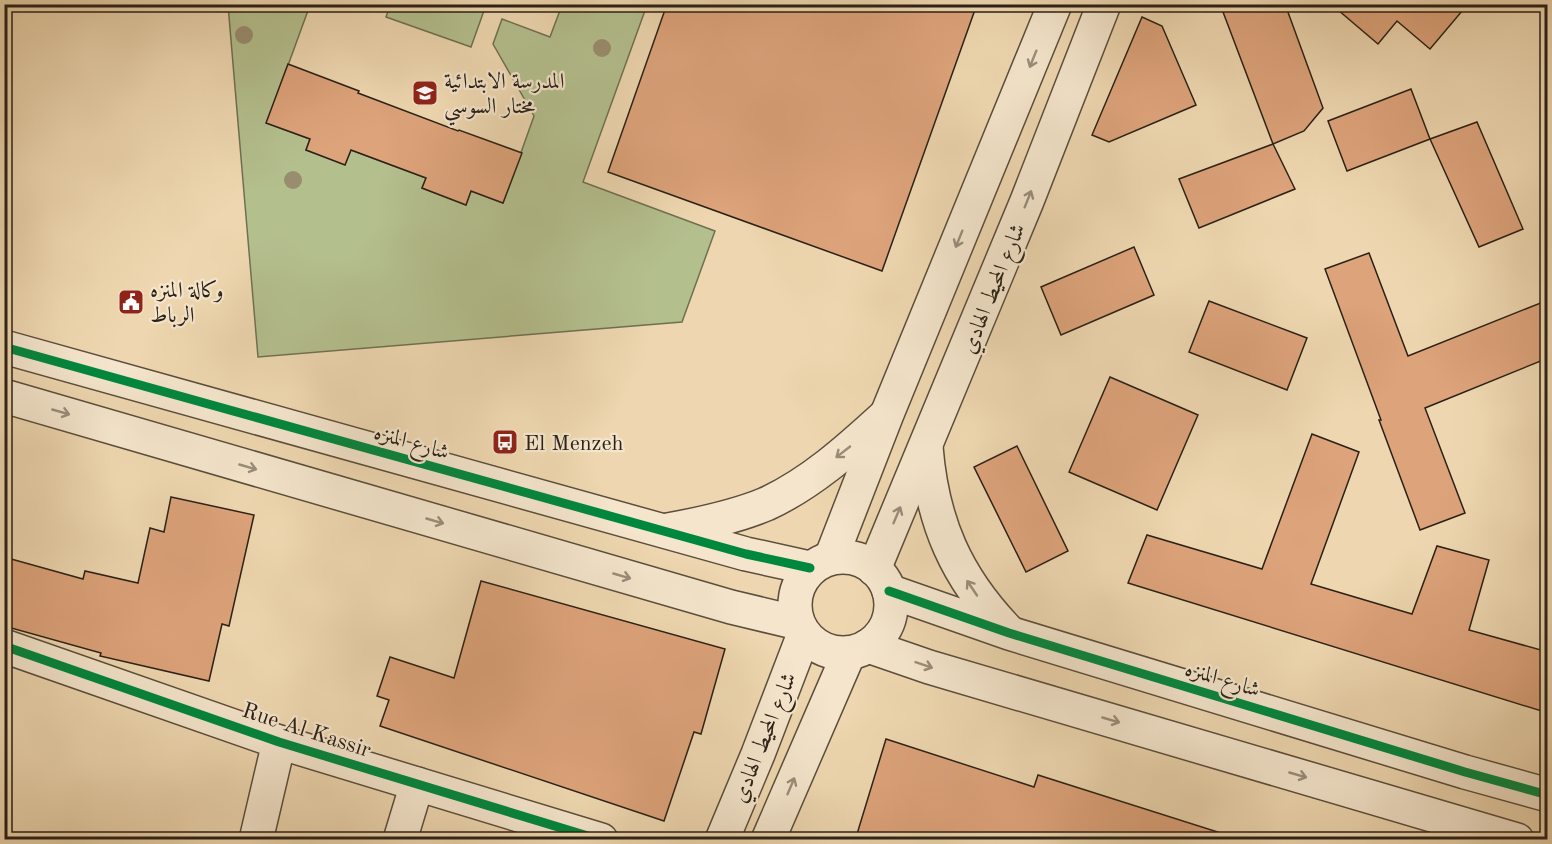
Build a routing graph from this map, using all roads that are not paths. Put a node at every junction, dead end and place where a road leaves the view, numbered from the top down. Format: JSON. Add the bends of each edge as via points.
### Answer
{"nodes":[{"id":1,"x":1055,"y":4,"type":"edge"},
{"id":2,"x":1104,"y":4,"type":"edge"},
{"id":3,"x":4,"y":347,"type":"edge"},
{"id":4,"x":4,"y":396,"type":"edge"},
{"id":5,"x":887,"y":414,"type":"junction"},
{"id":6,"x":926,"y":447,"type":"junction"},
{"id":7,"x":663,"y":531,"type":"junction"},
{"id":8,"x":820,"y":563,"type":"junction"},
{"id":9,"x":882,"y":580,"type":"junction"},
{"id":10,"x":801,"y":628,"type":"junction"},
{"id":11,"x":1009,"y":633,"type":"junction"},
{"id":12,"x":4,"y":646,"type":"edge"},
{"id":13,"x":859,"y":649,"type":"junction"},
{"id":14,"x":279,"y":742,"type":"junction"},
{"id":15,"x":417,"y":784,"type":"junction"},
{"id":16,"x":1548,"y":795,"type":"edge"},
{"id":17,"x":1482,"y":835,"type":"edge"},
{"id":18,"x":256,"y":840,"type":"edge"},
{"id":19,"x":400,"y":840,"type":"edge"},
{"id":20,"x":601,"y":840,"type":"edge"},
{"id":21,"x":722,"y":840,"type":"edge"},
{"id":22,"x":768,"y":840,"type":"edge"},
{"id":23,"x":1517,"y":840,"type":"edge"}],
"edges":[{"from":1,"to":5,"type":"street","one_way":true},
{"from":6,"to":2,"type":"street","name":"شارع المحيط الهادي","one_way":true},
{"from":3,"to":7,"type":"street","name":"شارع المنزه"},
{"from":4,"to":10,"type":"street","one_way":true},
{"from":5,"to":7,"type":"street","one_way":true,"via":[[816,474],[783,495],[732,516]]},
{"from":5,"to":8,"type":"street"},
{"from":9,"to":6,"type":"street","name":"شارع المحيط الهادي","one_way":true},
{"from":11,"to":6,"type":"street","one_way":true,"via":[[979,598],[953,555],[934,502]]},
{"from":7,"to":8,"type":"street","name":"شارع المنزه","via":[[746,554]]},
{"from":8,"to":9,"type":"street","via":[[840,556],[856,558],[870,565]]},
{"from":8,"to":10,"type":"street","via":[[800,581],[795,596],[794,612]]},
{"from":9,"to":11,"type":"street","name":"شارع المنزه"},
{"from":9,"to":13,"type":"street","via":[[891,607],[888,622],[883,632]]},
{"from":10,"to":13,"type":"street","via":[[809,640],[823,649],[838,653]]},
{"from":10,"to":21,"type":"street","name":"شارع المحيط الهادي","via":[[758,754]]},
{"from":11,"to":16,"type":"street","name":"شارع المنزه"},
{"from":12,"to":14,"type":"street","name":"Rue Al Kassir"},
{"from":13,"to":17,"type":"street","one_way":true},
{"from":22,"to":13,"type":"street","name":"شارع المحيط الهادي","one_way":true},
{"from":14,"to":15,"type":"street","name":"Rue Al Kassir"},
{"from":14,"to":18,"type":"street"},
{"from":15,"to":19,"type":"street"},
{"from":15,"to":20,"type":"street","name":"Rue Al Kassir"},
{"from":17,"to":23,"type":"street"}]}
